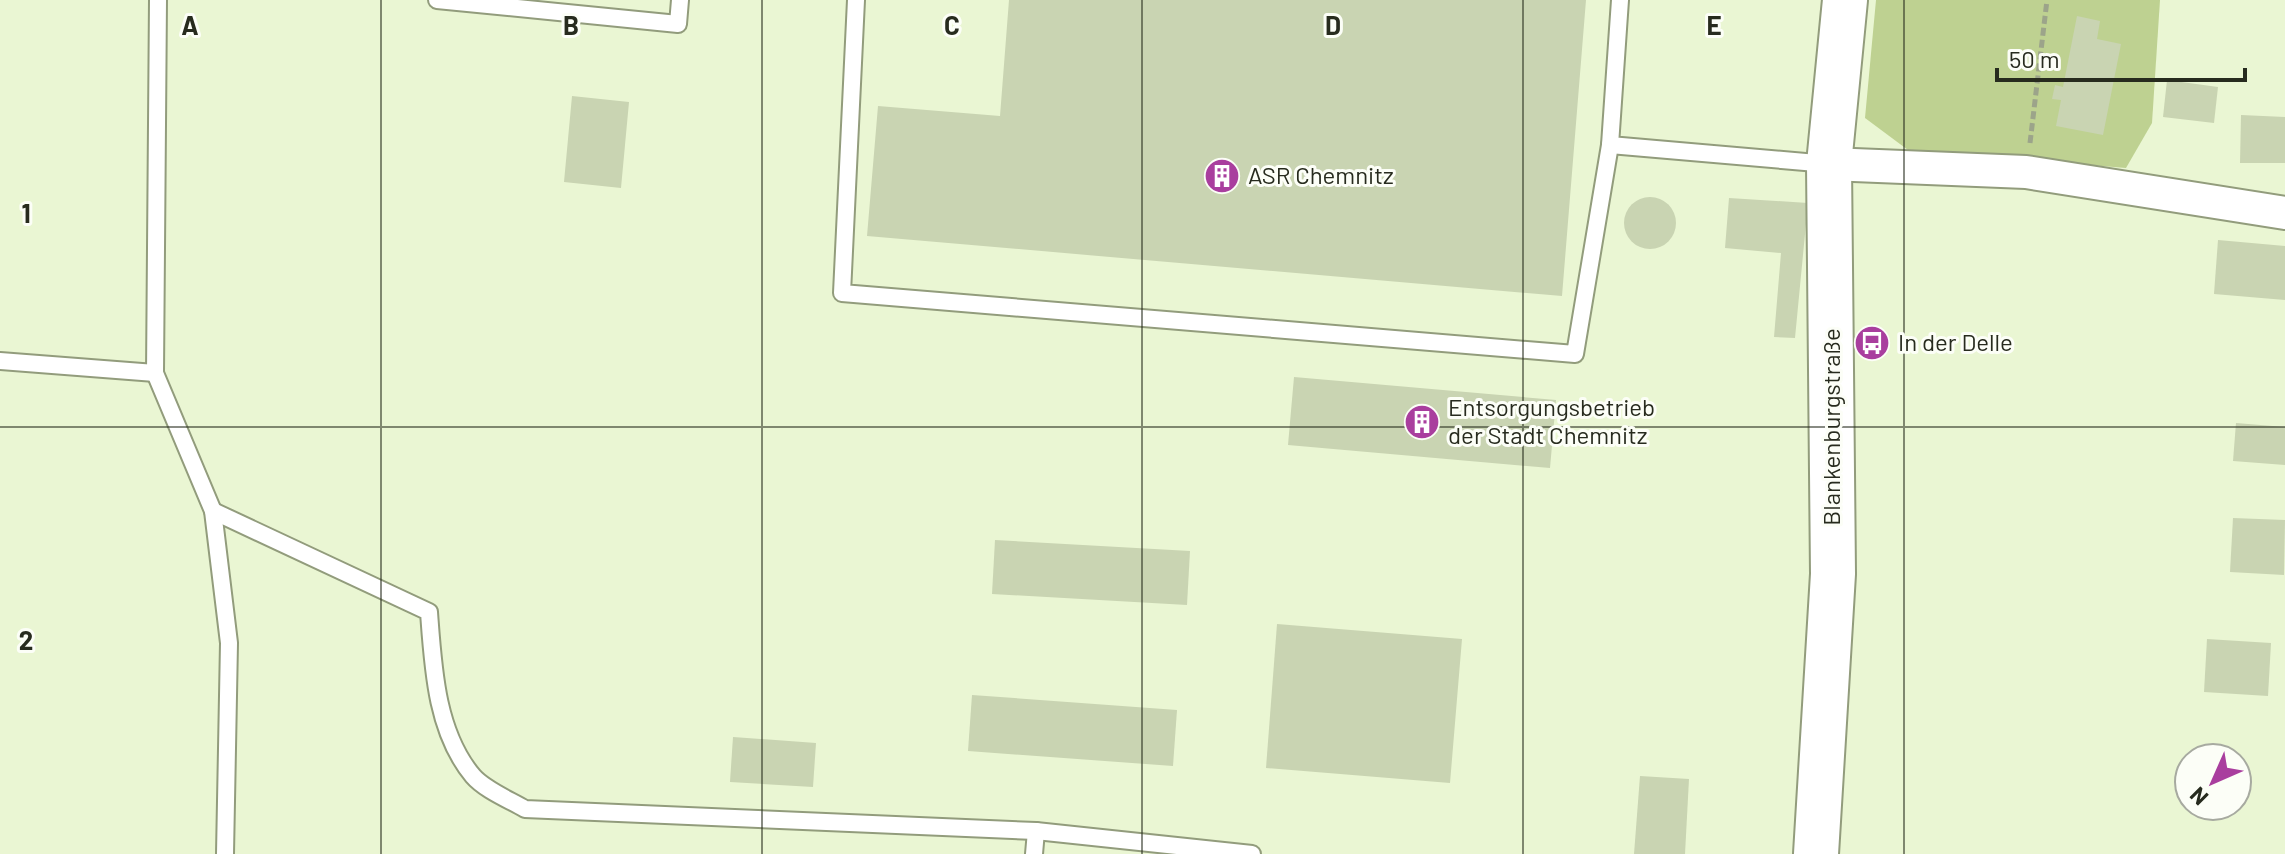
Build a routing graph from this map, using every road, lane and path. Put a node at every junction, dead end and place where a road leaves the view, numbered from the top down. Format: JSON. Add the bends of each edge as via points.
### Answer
{"nodes":[{"id":1,"x":158,"y":0,"type":"edge"},
{"id":2,"x":437,"y":0,"type":"edge"},
{"id":3,"x":680,"y":0,"type":"edge"},
{"id":4,"x":856,"y":0,"type":"edge"},
{"id":5,"x":1620,"y":0,"type":"edge"},
{"id":6,"x":1845,"y":0,"type":"edge"},
{"id":7,"x":2047,"y":0,"type":"edge"},
{"id":8,"x":1610,"y":145,"type":"junction"},
{"id":9,"x":1829,"y":164,"type":"junction"},
{"id":10,"x":2026,"y":172,"type":"junction"},
{"id":11,"x":2285,"y":213,"type":"edge"},
{"id":12,"x":0,"y":361,"type":"edge"},
{"id":13,"x":155,"y":373,"type":"junction"},
{"id":14,"x":213,"y":511,"type":"junction"},
{"id":15,"x":1036,"y":831,"type":"junction"},
{"id":16,"x":225,"y":854,"type":"edge"},
{"id":17,"x":1034,"y":854,"type":"edge"},
{"id":18,"x":1252,"y":854,"type":"edge"},
{"id":19,"x":1816,"y":854,"type":"edge"}],
"edges":[{"from":1,"to":13,"type":"lane"},
{"from":2,"to":3,"type":"lane","via":[[678,24]]},
{"from":4,"to":8,"type":"lane","via":[[842,293],[1575,354]]},
{"from":5,"to":8,"type":"lane"},
{"from":6,"to":9,"type":"main road","name":"Blankenburgstraße"},
{"from":7,"to":10,"type":"path"},
{"from":8,"to":9,"type":"lane"},
{"from":9,"to":10,"type":"street"},
{"from":9,"to":19,"type":"main road","name":"Blankenburgstraße","via":[[1833,574]]},
{"from":10,"to":11,"type":"street"},
{"from":12,"to":13,"type":"lane"},
{"from":13,"to":14,"type":"lane"},
{"from":14,"to":15,"type":"lane","via":[[429,612],[433,671],[447,729],[474,777],[525,809]]},
{"from":14,"to":16,"type":"lane","via":[[229,643]]},
{"from":15,"to":17,"type":"lane"},
{"from":15,"to":18,"type":"lane"}]}
